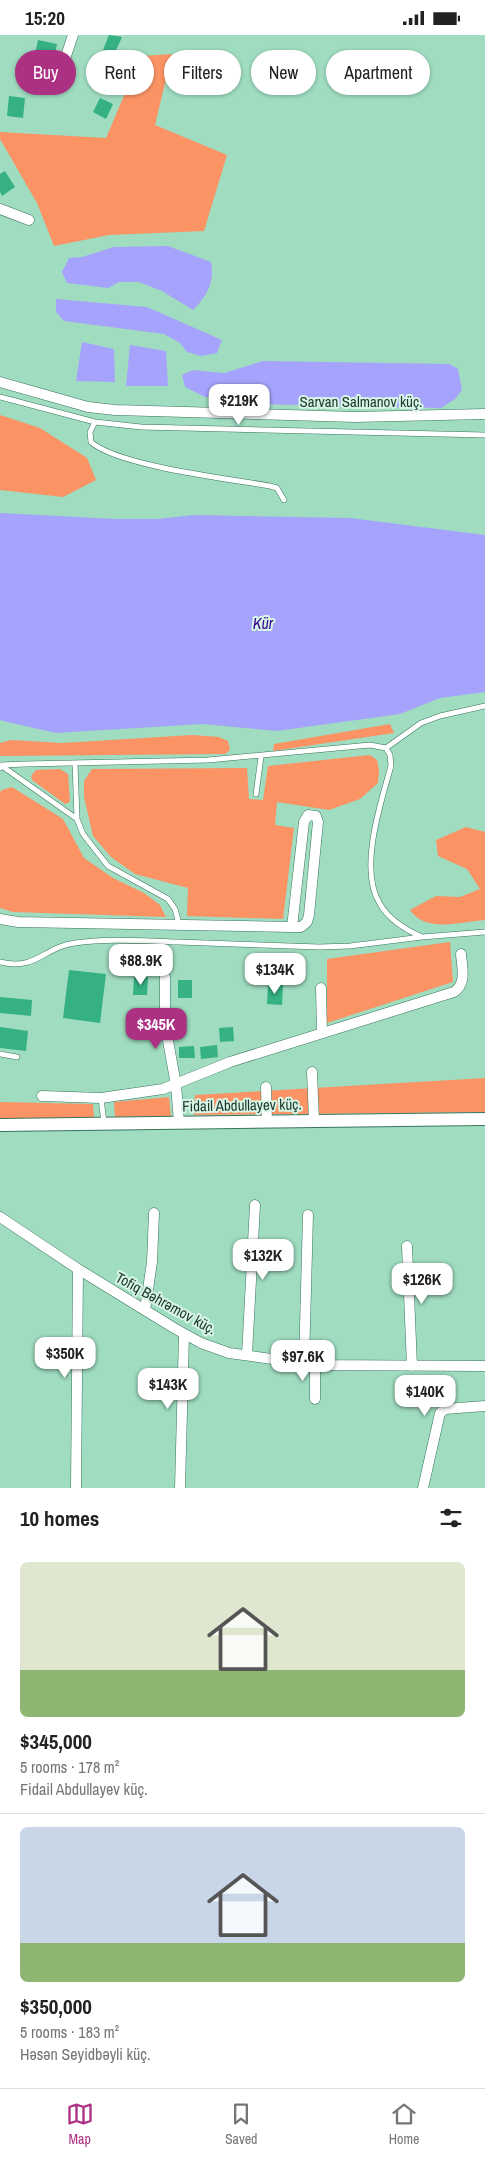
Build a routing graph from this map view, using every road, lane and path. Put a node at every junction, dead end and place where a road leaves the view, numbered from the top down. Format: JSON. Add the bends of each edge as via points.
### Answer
{"nodes":[{"id":1,"x":73,"y":35,"type":"edge"},
{"id":2,"x":68,"y":50,"type":"edge"},
{"id":3,"x":0,"y":209,"type":"edge"},
{"id":4,"x":29,"y":220,"type":"dead end"},
{"id":5,"x":0,"y":381,"type":"edge"},
{"id":6,"x":0,"y":397,"type":"edge"},
{"id":7,"x":485,"y":415,"type":"edge"},
{"id":8,"x":95,"y":422,"type":"junction"},
{"id":9,"x":485,"y":435,"type":"edge"},
{"id":10,"x":284,"y":500,"type":"dead end"},
{"id":11,"x":485,"y":706,"type":"edge"},
{"id":12,"x":386,"y":748,"type":"junction"},
{"id":13,"x":261,"y":757,"type":"junction"},
{"id":14,"x":74,"y":763,"type":"junction"},
{"id":15,"x":0,"y":766,"type":"edge"},
{"id":16,"x":256,"y":793,"type":"dead end"},
{"id":17,"x":77,"y":819,"type":"junction"},
{"id":18,"x":0,"y":919,"type":"edge"},
{"id":19,"x":179,"y":925,"type":"junction"},
{"id":20,"x":292,"y":927,"type":"junction"},
{"id":21,"x":485,"y":932,"type":"edge"},
{"id":22,"x":422,"y":937,"type":"junction"},
{"id":23,"x":461,"y":954,"type":"dead end"},
{"id":24,"x":0,"y":962,"type":"edge"},
{"id":25,"x":165,"y":977,"type":"dead end"},
{"id":26,"x":321,"y":988,"type":"dead end"},
{"id":27,"x":322,"y":1033,"type":"junction"},
{"id":28,"x":0,"y":1054,"type":"edge"},
{"id":29,"x":17,"y":1057,"type":"dead end"},
{"id":30,"x":312,"y":1071,"type":"dead end"},
{"id":31,"x":176,"y":1085,"type":"junction"},
{"id":32,"x":266,"y":1087,"type":"dead end"},
{"id":33,"x":42,"y":1097,"type":"dead end"},
{"id":34,"x":101,"y":1098,"type":"junction"},
{"id":35,"x":485,"y":1119,"type":"edge"},
{"id":36,"x":267,"y":1121,"type":"junction"},
{"id":37,"x":314,"y":1121,"type":"junction"},
{"id":38,"x":179,"y":1122,"type":"junction"},
{"id":39,"x":104,"y":1123,"type":"junction"},
{"id":40,"x":0,"y":1125,"type":"edge"},
{"id":41,"x":255,"y":1205,"type":"dead end"},
{"id":42,"x":154,"y":1213,"type":"dead end"},
{"id":43,"x":308,"y":1215,"type":"dead end"},
{"id":44,"x":0,"y":1217,"type":"edge"},
{"id":45,"x":407,"y":1246,"type":"dead end"},
{"id":46,"x":78,"y":1269,"type":"junction"},
{"id":47,"x":145,"y":1310,"type":"junction"},
{"id":48,"x":184,"y":1334,"type":"junction"},
{"id":49,"x":247,"y":1355,"type":"junction"},
{"id":50,"x":310,"y":1364,"type":"junction"},
{"id":51,"x":412,"y":1366,"type":"junction"},
{"id":52,"x":485,"y":1366,"type":"edge"},
{"id":53,"x":315,"y":1399,"type":"dead end"},
{"id":54,"x":485,"y":1406,"type":"edge"},
{"id":55,"x":76,"y":1488,"type":"edge"},
{"id":56,"x":180,"y":1488,"type":"edge"},
{"id":57,"x":423,"y":1488,"type":"edge"}],
"edges":[{"from":1,"to":2,"type":"street"},
{"from":3,"to":4,"type":"street"},
{"from":5,"to":7,"type":"street","name":"Sarvan Salmanov küç.","via":[[88,407],[115,410],[355,417]]},
{"from":6,"to":8,"type":"lane"},
{"from":8,"to":9,"type":"lane","via":[[141,427]]},
{"from":8,"to":10,"type":"lane","via":[[90,432],[91,442],[105,452],[135,461],[270,486],[277,489]]},
{"from":11,"to":12,"type":"lane","via":[[421,723]]},
{"from":12,"to":13,"type":"lane","via":[[370,745]]},
{"from":12,"to":22,"type":"lane","via":[[391,766],[373,844],[373,885],[379,904],[390,916]]},
{"from":13,"to":14,"type":"lane"},
{"from":13,"to":16,"type":"lane"},
{"from":14,"to":15,"type":"lane"},
{"from":14,"to":17,"type":"lane"},
{"from":15,"to":17,"type":"lane"},
{"from":17,"to":19,"type":"lane","via":[[82,834],[108,866],[168,899],[175,909]]},
{"from":18,"to":19,"type":"street"},
{"from":19,"to":20,"type":"street"},
{"from":20,"to":20,"type":"street","via":[[304,925],[309,915],[318,822],[312,814],[304,821]]},
{"from":21,"to":22,"type":"lane"},
{"from":22,"to":24,"type":"lane","via":[[319,947],[111,940],[58,947],[26,964]]},
{"from":23,"to":27,"type":"street","via":[[463,979],[454,992]]},
{"from":25,"to":31,"type":"street","via":[[165,1024]]},
{"from":26,"to":27,"type":"street"},
{"from":27,"to":31,"type":"street","via":[[230,1062]]},
{"from":28,"to":29,"type":"lane"},
{"from":30,"to":37,"type":"street"},
{"from":31,"to":34,"type":"street","via":[[145,1093]]},
{"from":31,"to":38,"type":"street"},
{"from":32,"to":36,"type":"street"},
{"from":33,"to":34,"type":"street"},
{"from":34,"to":39,"type":"lane"},
{"from":35,"to":37,"type":"street","name":"Fidail Abdullayev küç."},
{"from":36,"to":37,"type":"street","name":"Fidail Abdullayev küç."},
{"from":36,"to":38,"type":"street","name":"Fidail Abdullayev küç."},
{"from":38,"to":39,"type":"street","name":"Fidail Abdullayev küç."},
{"from":39,"to":40,"type":"street","name":"Fidail Abdullayev küç."},
{"from":41,"to":49,"type":"street"},
{"from":42,"to":47,"type":"street","via":[[152,1262]]},
{"from":43,"to":50,"type":"street"},
{"from":44,"to":46,"type":"street","name":"Tofiq Bəhrəmov küç."},
{"from":45,"to":51,"type":"street"},
{"from":46,"to":47,"type":"street","name":"Tofiq Bəhrəmov küç."},
{"from":46,"to":55,"type":"street"},
{"from":47,"to":48,"type":"street","name":"Tofiq Bəhrəmov küç."},
{"from":48,"to":49,"type":"street","name":"Tofiq Bəhrəmov küç.","via":[[229,1353]]},
{"from":48,"to":56,"type":"street"},
{"from":49,"to":50,"type":"street","name":"Tofiq Bəhrəmov küç."},
{"from":50,"to":51,"type":"street","name":"Tofiq Bəhrəmov küç."},
{"from":50,"to":53,"type":"street"},
{"from":51,"to":52,"type":"street","name":"Tofiq Bəhrəmov küç."},
{"from":54,"to":57,"type":"street","via":[[445,1409],[440,1413]]}]}
